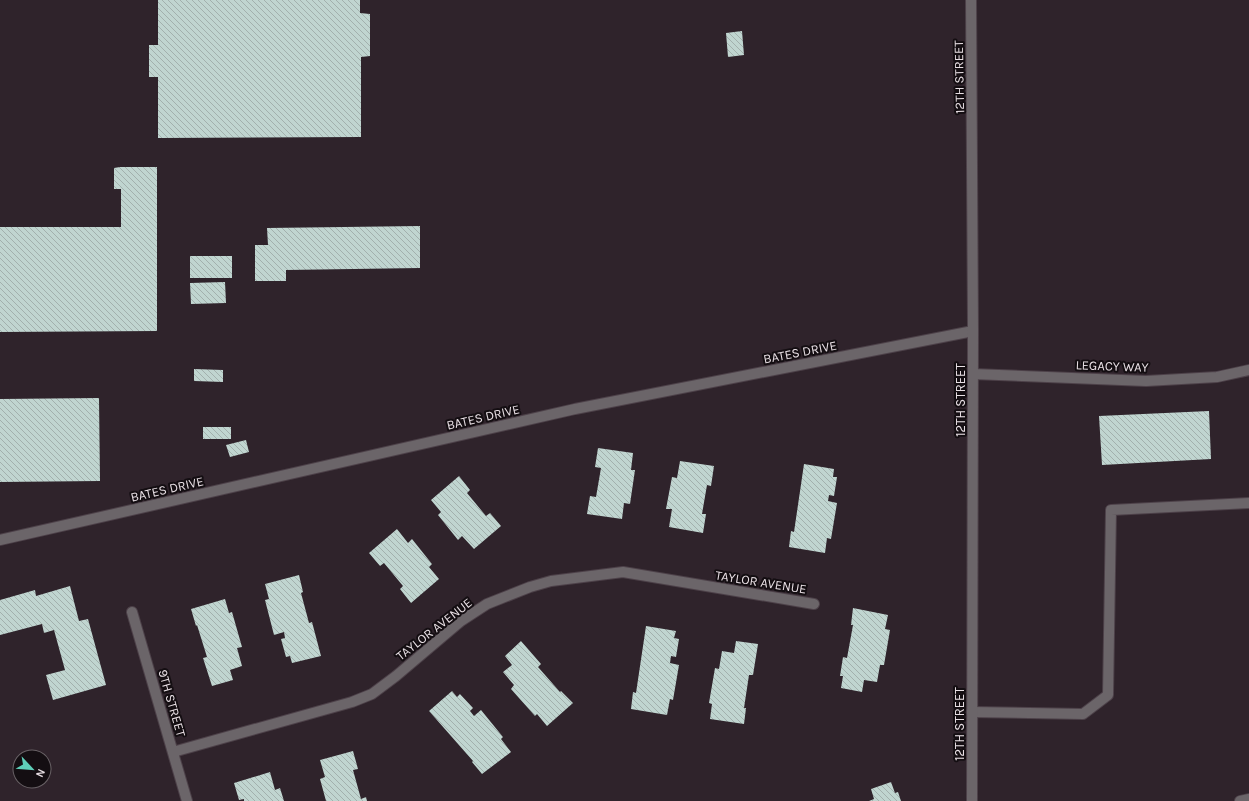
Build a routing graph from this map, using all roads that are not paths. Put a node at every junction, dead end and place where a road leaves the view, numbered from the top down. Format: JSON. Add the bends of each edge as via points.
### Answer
{"nodes":[{"id":1,"x":971,"y":0,"type":"edge"},
{"id":2,"x":973,"y":331,"type":"junction"},
{"id":3,"x":1249,"y":370,"type":"edge"},
{"id":4,"x":973,"y":374,"type":"junction"},
{"id":5,"x":1249,"y":503,"type":"edge"},
{"id":6,"x":0,"y":540,"type":"edge"},
{"id":7,"x":814,"y":604,"type":"dead end"},
{"id":8,"x":132,"y":612,"type":"dead end"},
{"id":9,"x":972,"y":712,"type":"junction"},
{"id":10,"x":173,"y":752,"type":"junction"},
{"id":11,"x":1249,"y":799,"type":"edge"},
{"id":12,"x":187,"y":801,"type":"edge"},
{"id":13,"x":972,"y":801,"type":"edge"},
{"id":14,"x":1240,"y":801,"type":"edge"}],
"edges":[{"from":1,"to":2,"type":"street","name":"12TH STREET"},
{"from":2,"to":4,"type":"street","name":"12TH STREET"},
{"from":2,"to":6,"type":"street","name":"BATES DRIVE","via":[[575,409]]},
{"from":3,"to":4,"type":"street","name":"LEGACY WAY","via":[[1217,377],[1146,381]]},
{"from":4,"to":9,"type":"street","name":"12TH STREET"},
{"from":5,"to":9,"type":"street","via":[[1112,510],[1108,695],[1083,714]]},
{"from":7,"to":10,"type":"street","name":"TAYLOR AVENUE","via":[[623,572],[551,581],[487,604],[372,694],[352,702]]},
{"from":8,"to":10,"type":"street","name":"9TH STREET"},
{"from":9,"to":13,"type":"street","name":"12TH STREET"},
{"from":10,"to":12,"type":"street","name":"9TH STREET"},
{"from":11,"to":14,"type":"street"}]}
